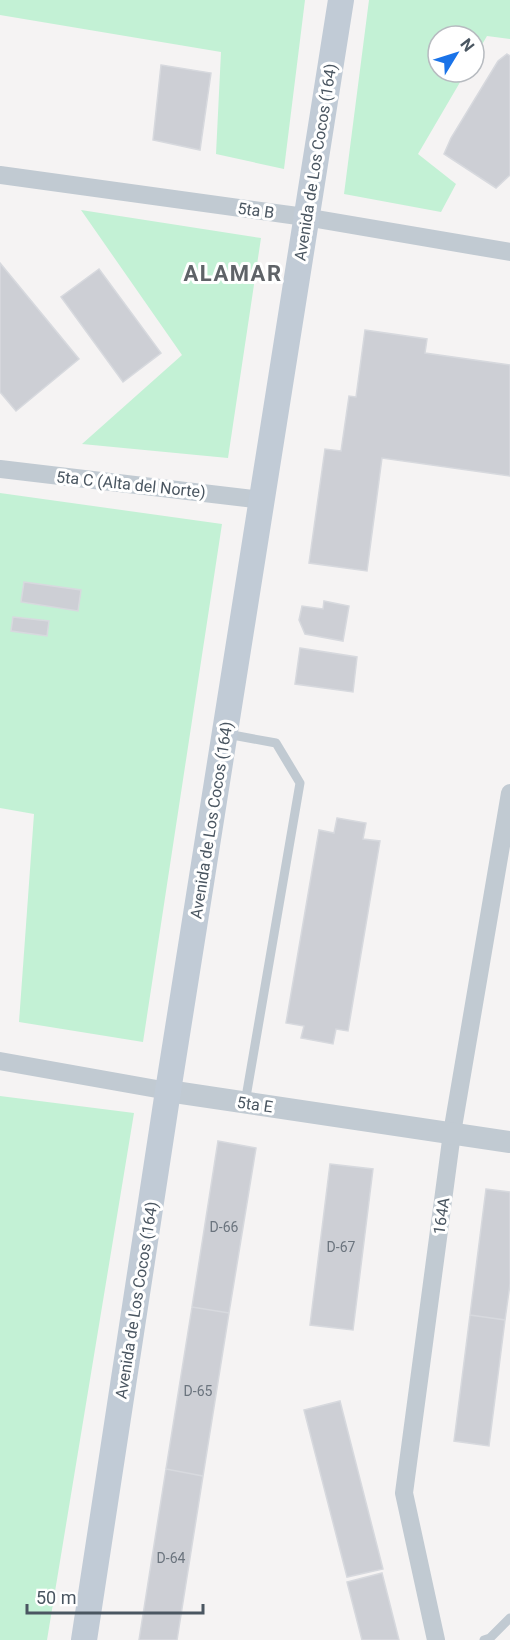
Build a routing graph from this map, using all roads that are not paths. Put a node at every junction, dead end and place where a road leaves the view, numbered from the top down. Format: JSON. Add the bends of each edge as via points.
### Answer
{"nodes":[{"id":1,"x":341,"y":0,"type":"edge"},
{"id":2,"x":0,"y":175,"type":"edge"},
{"id":3,"x":305,"y":217,"type":"junction"},
{"id":4,"x":510,"y":252,"type":"edge"},
{"id":5,"x":0,"y":470,"type":"edge"},
{"id":6,"x":261,"y":500,"type":"junction"},
{"id":7,"x":225,"y":733,"type":"junction"},
{"id":8,"x":510,"y":793,"type":"edge"},
{"id":9,"x":0,"y":1061,"type":"edge"},
{"id":10,"x":168,"y":1091,"type":"junction"},
{"id":11,"x":245,"y":1103,"type":"junction"},
{"id":12,"x":452,"y":1134,"type":"junction"},
{"id":13,"x":510,"y":1142,"type":"edge"},
{"id":14,"x":510,"y":1618,"type":"edge"},
{"id":15,"x":84,"y":1640,"type":"edge"},
{"id":16,"x":435,"y":1640,"type":"edge"},
{"id":17,"x":484,"y":1640,"type":"edge"}],
"edges":[{"from":1,"to":3,"type":"main road","name":"Avenida de Los Cocos (164)"},
{"from":2,"to":3,"type":"street","name":"5ta B"},
{"from":3,"to":4,"type":"street","name":"5ta B"},
{"from":3,"to":6,"type":"main road","name":"Avenida de Los Cocos (164)"},
{"from":5,"to":6,"type":"street","name":"5ta C (Alta del Norte)"},
{"from":6,"to":7,"type":"main road","name":"Avenida de Los Cocos (164)"},
{"from":7,"to":10,"type":"main road","name":"Avenida de Los Cocos (164)"},
{"from":7,"to":11,"type":"lane","via":[[276,743],[300,783]]},
{"from":8,"to":12,"type":"street","name":"164A"},
{"from":9,"to":10,"type":"street","name":"5ta E"},
{"from":10,"to":11,"type":"street","name":"5ta E"},
{"from":10,"to":15,"type":"main road","name":"Avenida de Los Cocos (164)"},
{"from":11,"to":12,"type":"street","name":"5ta E"},
{"from":12,"to":13,"type":"street","name":"5ta E"},
{"from":12,"to":16,"type":"street","name":"164A","via":[[404,1493]]},
{"from":14,"to":17,"type":"lane"}]}
